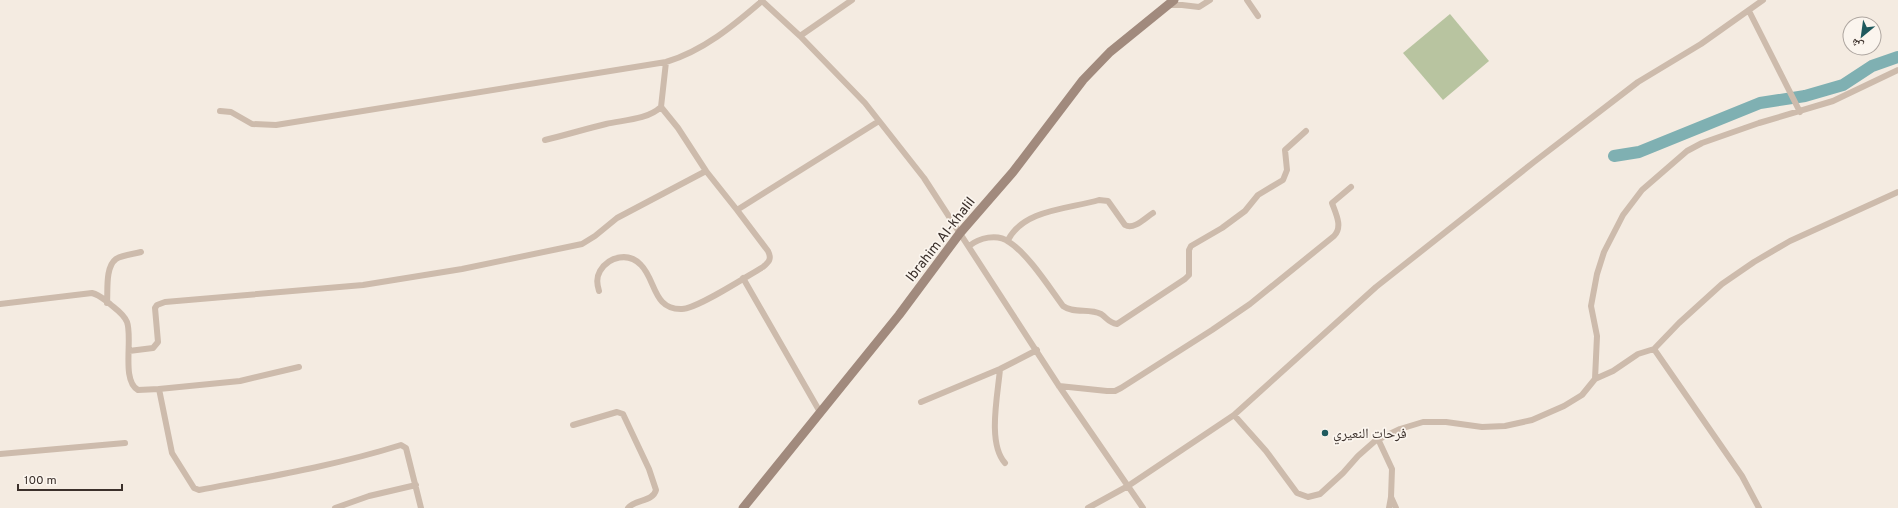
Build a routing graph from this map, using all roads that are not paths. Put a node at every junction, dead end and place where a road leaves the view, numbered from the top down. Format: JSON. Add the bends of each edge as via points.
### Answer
{"nodes":[{"id":1,"x":852,"y":0,"type":"edge"},
{"id":2,"x":1210,"y":0,"type":"edge"},
{"id":3,"x":1246,"y":0,"type":"edge"},
{"id":4,"x":1763,"y":0,"type":"edge"},
{"id":5,"x":761,"y":1,"type":"edge"},
{"id":6,"x":1170,"y":3,"type":"edge"},
{"id":7,"x":1748,"y":11,"type":"junction"},
{"id":8,"x":1258,"y":16,"type":"dead end"},
{"id":9,"x":800,"y":36,"type":"junction"},
{"id":10,"x":666,"y":62,"type":"junction"},
{"id":11,"x":1898,"y":70,"type":"edge"},
{"id":12,"x":661,"y":107,"type":"junction"},
{"id":13,"x":220,"y":111,"type":"dead end"},
{"id":14,"x":1800,"y":112,"type":"junction"},
{"id":15,"x":879,"y":121,"type":"junction"},
{"id":16,"x":1306,"y":131,"type":"dead end"},
{"id":17,"x":546,"y":140,"type":"dead end"},
{"id":18,"x":706,"y":171,"type":"junction"},
{"id":19,"x":1350,"y":187,"type":"dead end"},
{"id":20,"x":1898,"y":192,"type":"edge"},
{"id":21,"x":736,"y":210,"type":"junction"},
{"id":22,"x":1153,"y":213,"type":"dead end"},
{"id":23,"x":960,"y":233,"type":"junction"},
{"id":24,"x":1008,"y":240,"type":"junction"},
{"id":25,"x":968,"y":246,"type":"junction"},
{"id":26,"x":141,"y":252,"type":"dead end"},
{"id":27,"x":743,"y":278,"type":"junction"},
{"id":28,"x":599,"y":292,"type":"dead end"},
{"id":29,"x":107,"y":303,"type":"junction"},
{"id":30,"x":0,"y":304,"type":"edge"},
{"id":31,"x":1654,"y":349,"type":"junction"},
{"id":32,"x":1036,"y":350,"type":"junction"},
{"id":33,"x":129,"y":351,"type":"junction"},
{"id":34,"x":299,"y":367,"type":"dead end"},
{"id":35,"x":1000,"y":368,"type":"junction"},
{"id":36,"x":1595,"y":379,"type":"junction"},
{"id":37,"x":1059,"y":386,"type":"junction"},
{"id":38,"x":159,"y":389,"type":"junction"},
{"id":39,"x":921,"y":402,"type":"dead end"},
{"id":40,"x":820,"y":412,"type":"junction"},
{"id":41,"x":1234,"y":415,"type":"junction"},
{"id":42,"x":573,"y":425,"type":"dead end"},
{"id":43,"x":1378,"y":439,"type":"junction"},
{"id":44,"x":125,"y":443,"type":"dead end"},
{"id":45,"x":0,"y":454,"type":"edge"},
{"id":46,"x":1005,"y":463,"type":"dead end"},
{"id":47,"x":416,"y":485,"type":"junction"},
{"id":48,"x":1128,"y":486,"type":"junction"},
{"id":49,"x":1390,"y":497,"type":"junction"},
{"id":50,"x":1140,"y":507,"type":"edge"},
{"id":51,"x":335,"y":508,"type":"edge"},
{"id":52,"x":421,"y":508,"type":"edge"},
{"id":53,"x":628,"y":508,"type":"edge"},
{"id":54,"x":743,"y":508,"type":"edge"},
{"id":55,"x":1088,"y":508,"type":"edge"},
{"id":56,"x":1389,"y":508,"type":"edge"},
{"id":57,"x":1396,"y":508,"type":"edge"},
{"id":58,"x":1758,"y":508,"type":"edge"}],
"edges":[{"from":1,"to":9,"type":"street"},
{"from":2,"to":6,"type":"street","via":[[1199,7]]},
{"from":3,"to":8,"type":"street"},
{"from":4,"to":7,"type":"street"},
{"from":5,"to":9,"type":"street"},
{"from":5,"to":10,"type":"street","via":[[706,45]]},
{"from":6,"to":23,"type":"street","name":"Ibrahim Al-khalil","via":[[1110,52],[1083,80],[1013,172]]},
{"from":7,"to":14,"type":"street"},
{"from":7,"to":41,"type":"street","via":[[1701,44],[1638,82],[1534,162],[1376,287]]},
{"from":9,"to":15,"type":"street"},
{"from":10,"to":12,"type":"street"},
{"from":10,"to":13,"type":"street","via":[[276,125],[252,124],[231,112]]},
{"from":11,"to":14,"type":"street","via":[[1833,101]]},
{"from":12,"to":17,"type":"street","via":[[644,117]]},
{"from":12,"to":18,"type":"street"},
{"from":14,"to":36,"type":"street","via":[[1718,136],[1687,151],[1642,190],[1627,210],[1604,252],[1592,297],[1591,306],[1597,336]]},
{"from":15,"to":21,"type":"street"},
{"from":15,"to":23,"type":"street","via":[[924,178]]},
{"from":16,"to":24,"type":"street","via":[[1285,150],[1288,170],[1283,180],[1258,195],[1245,211],[1222,228],[1191,246],[1189,275],[1185,279],[1117,324],[1111,323],[1100,314],[1069,310],[1063,306]]},
{"from":18,"to":21,"type":"street"},
{"from":18,"to":33,"type":"street","via":[[617,218],[582,244],[462,269],[363,285],[165,302],[155,308],[158,342],[156,346]]},
{"from":19,"to":37,"type":"street","via":[[1332,203],[1339,226],[1338,232],[1250,304],[1212,330],[1115,390]]},
{"from":20,"to":31,"type":"street","via":[[1790,241],[1754,262],[1722,284]]},
{"from":21,"to":27,"type":"street","via":[[770,256],[769,262],[763,267]]},
{"from":22,"to":24,"type":"street","via":[[1129,227],[1108,201],[1099,200],[1040,213],[1013,230]]},
{"from":23,"to":25,"type":"street"},
{"from":23,"to":40,"type":"street","name":"Ibrahim Al-khalil","via":[[899,315]]},
{"from":24,"to":25,"type":"street","via":[[992,237],[975,241]]},
{"from":25,"to":32,"type":"street"},
{"from":26,"to":29,"type":"street","via":[[116,259],[110,266]]},
{"from":27,"to":28,"type":"street","via":[[708,300],[688,308],[671,308],[663,303],[642,266],[635,260],[620,257],[611,260],[600,271],[597,282]]},
{"from":27,"to":40,"type":"street"},
{"from":29,"to":30,"type":"street","via":[[98,294],[92,293]]},
{"from":29,"to":33,"type":"street","via":[[121,313],[128,323]]},
{"from":31,"to":36,"type":"street","via":[[1638,354],[1613,371]]},
{"from":31,"to":58,"type":"street","via":[[1742,476]]},
{"from":32,"to":35,"type":"street"},
{"from":32,"to":37,"type":"street"},
{"from":33,"to":38,"type":"street","via":[[129,371],[134,388]]},
{"from":34,"to":38,"type":"street","via":[[240,381]]},
{"from":35,"to":39,"type":"street"},
{"from":35,"to":46,"type":"street","via":[[994,433],[996,448]]},
{"from":36,"to":43,"type":"street","via":[[1582,395],[1532,420],[1505,426],[1482,427],[1423,422]]},
{"from":37,"to":48,"type":"street"},
{"from":38,"to":47,"type":"street","via":[[172,453],[194,488],[199,490],[307,470],[401,445],[406,448]]},
{"from":40,"to":54,"type":"street","name":"Ibrahim Al-khalil"},
{"from":41,"to":43,"type":"street","via":[[1266,451],[1297,493],[1308,497],[1320,494],[1344,474],[1358,456]]},
{"from":41,"to":48,"type":"street"},
{"from":42,"to":53,"type":"street","via":[[617,412],[623,414],[656,490],[652,497]]},
{"from":43,"to":49,"type":"street","via":[[1392,469]]},
{"from":44,"to":45,"type":"street"},
{"from":47,"to":51,"type":"street","via":[[369,496]]},
{"from":47,"to":52,"type":"street"},
{"from":48,"to":50,"type":"street"},
{"from":48,"to":55,"type":"street"},
{"from":49,"to":56,"type":"street"},
{"from":49,"to":57,"type":"street"}]}
